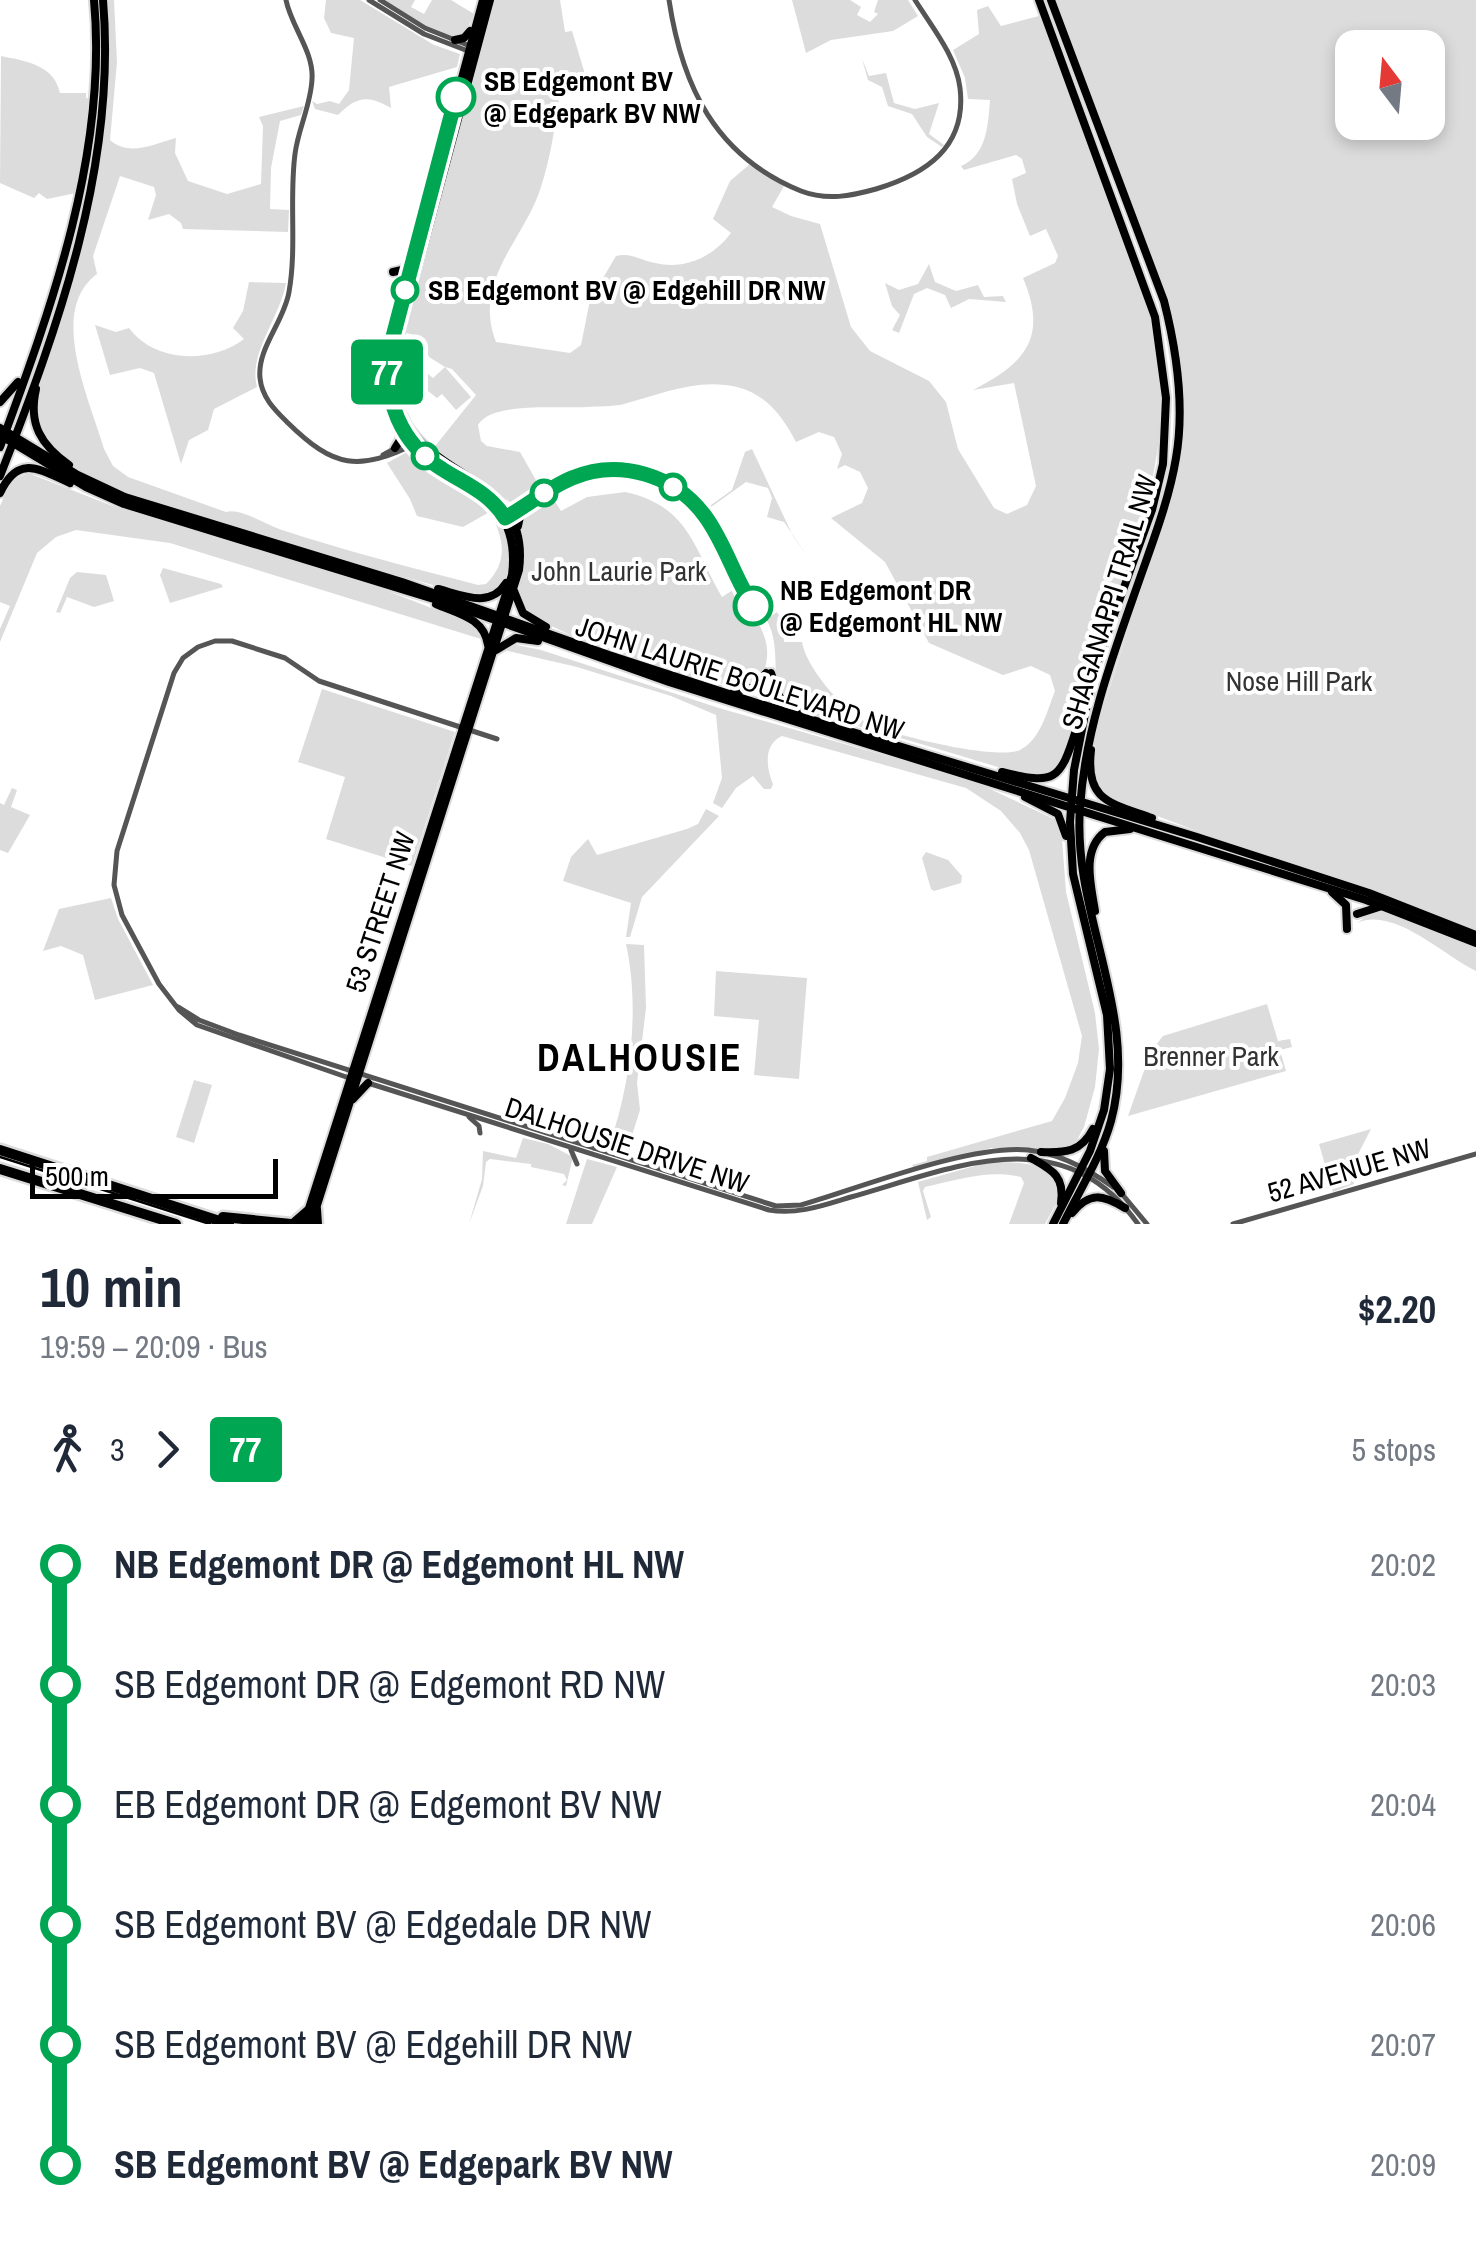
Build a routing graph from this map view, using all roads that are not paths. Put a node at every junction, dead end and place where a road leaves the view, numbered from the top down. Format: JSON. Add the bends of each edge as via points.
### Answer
{"nodes":[{"id":1,"x":94,"y":0,"type":"edge"},
{"id":2,"x":103,"y":0,"type":"edge"},
{"id":3,"x":286,"y":0,"type":"edge"},
{"id":4,"x":369,"y":0,"type":"edge"},
{"id":5,"x":380,"y":0,"type":"edge"},
{"id":6,"x":486,"y":0,"type":"edge"},
{"id":7,"x":669,"y":0,"type":"edge"},
{"id":8,"x":915,"y":0,"type":"edge"},
{"id":9,"x":1039,"y":0,"type":"edge"},
{"id":10,"x":1052,"y":0,"type":"edge"},
{"id":11,"x":474,"y":22,"type":"junction"},
{"id":12,"x":455,"y":40,"type":"junction"},
{"id":13,"x":471,"y":49,"type":"junction"},
{"id":14,"x":412,"y":260,"type":"junction"},
{"id":15,"x":392,"y":272,"type":"dead end"},
{"id":16,"x":42,"y":322,"type":"junction"},
{"id":17,"x":54,"y":322,"type":"junction"},
{"id":18,"x":0,"y":402,"type":"edge"},
{"id":19,"x":398,"y":421,"type":"junction"},
{"id":20,"x":7,"y":436,"type":"edge"},
{"id":21,"x":414,"y":441,"type":"junction"},
{"id":22,"x":0,"y":447,"type":"edge"},
{"id":23,"x":395,"y":448,"type":"junction"},
{"id":24,"x":380,"y":457,"type":"junction"},
{"id":25,"x":0,"y":466,"type":"edge"},
{"id":26,"x":0,"y":476,"type":"edge"},
{"id":27,"x":94,"y":487,"type":"junction"},
{"id":28,"x":0,"y":493,"type":"edge"},
{"id":29,"x":522,"y":508,"type":"dead end"},
{"id":30,"x":518,"y":531,"type":"junction"},
{"id":31,"x":513,"y":565,"type":"junction"},
{"id":32,"x":403,"y":587,"type":"junction"},
{"id":33,"x":514,"y":590,"type":"junction"},
{"id":34,"x":502,"y":618,"type":"junction"},
{"id":35,"x":491,"y":652,"type":"junction"},
{"id":36,"x":580,"y":653,"type":"junction"},
{"id":37,"x":609,"y":655,"type":"junction"},
{"id":38,"x":708,"y":686,"type":"junction"},
{"id":39,"x":816,"y":720,"type":"junction"},
{"id":40,"x":1093,"y":720,"type":"junction"},
{"id":41,"x":1082,"y":722,"type":"junction"},
{"id":42,"x":467,"y":729,"type":"junction"},
{"id":43,"x":497,"y":738,"type":"dead end"},
{"id":44,"x":976,"y":768,"type":"junction"},
{"id":45,"x":951,"y":769,"type":"junction"},
{"id":46,"x":1075,"y":804,"type":"junction"},
{"id":47,"x":1197,"y":837,"type":"junction"},
{"id":48,"x":1174,"y":839,"type":"junction"},
{"id":49,"x":1071,"y":862,"type":"junction"},
{"id":50,"x":1329,"y":888,"type":"junction"},
{"id":51,"x":1384,"y":906,"type":"junction"},
{"id":52,"x":1358,"y":914,"type":"dead end"},
{"id":53,"x":1346,"y":929,"type":"dead end"},
{"id":54,"x":1097,"y":935,"type":"junction"},
{"id":55,"x":1476,"y":935,"type":"edge"},
{"id":56,"x":1476,"y":943,"type":"edge"},
{"id":57,"x":176,"y":1006,"type":"junction"},
{"id":58,"x":358,"y":1056,"type":"junction"},
{"id":59,"x":342,"y":1068,"type":"junction"},
{"id":60,"x":354,"y":1076,"type":"junction"},
{"id":61,"x":368,"y":1083,"type":"junction"},
{"id":62,"x":349,"y":1101,"type":"junction"},
{"id":63,"x":1103,"y":1112,"type":"junction"},
{"id":64,"x":467,"y":1114,"type":"junction"},
{"id":65,"x":1108,"y":1128,"type":"junction"},
{"id":66,"x":480,"y":1134,"type":"dead end"},
{"id":67,"x":572,"y":1145,"type":"junction"},
{"id":68,"x":594,"y":1148,"type":"junction"},
{"id":69,"x":0,"y":1150,"type":"edge"},
{"id":70,"x":1041,"y":1152,"type":"junction"},
{"id":71,"x":1476,"y":1154,"type":"edge"},
{"id":72,"x":1031,"y":1158,"type":"junction"},
{"id":73,"x":577,"y":1164,"type":"dead end"},
{"id":74,"x":0,"y":1169,"type":"edge"},
{"id":75,"x":1085,"y":1172,"type":"junction"},
{"id":76,"x":1121,"y":1193,"type":"junction"},
{"id":77,"x":172,"y":1205,"type":"junction"},
{"id":78,"x":1125,"y":1208,"type":"junction"},
{"id":79,"x":123,"y":1209,"type":"junction"},
{"id":80,"x":312,"y":1210,"type":"junction"},
{"id":81,"x":1060,"y":1211,"type":"junction"},
{"id":82,"x":154,"y":1224,"type":"edge"},
{"id":83,"x":176,"y":1224,"type":"edge"},
{"id":84,"x":229,"y":1224,"type":"edge"},
{"id":85,"x":292,"y":1224,"type":"edge"},
{"id":86,"x":311,"y":1224,"type":"edge"},
{"id":87,"x":1054,"y":1224,"type":"edge"},
{"id":88,"x":1063,"y":1224,"type":"edge"},
{"id":89,"x":1138,"y":1224,"type":"edge"},
{"id":90,"x":1147,"y":1224,"type":"edge"},
{"id":91,"x":1233,"y":1224,"type":"edge"}],
"edges":[{"from":1,"to":16,"type":"main road","via":[[88,153]]},
{"from":2,"to":17,"type":"main road","via":[[99,144]]},
{"from":3,"to":24,"type":"street","via":[[312,79],[294,155],[289,293],[262,360],[262,388],[275,411],[321,453],[351,462]]},
{"from":4,"to":13,"type":"street","via":[[430,38]]},
{"from":5,"to":12,"type":"street"},
{"from":6,"to":11,"type":"main road"},
{"from":6,"to":13,"type":"main road"},
{"from":7,"to":8,"type":"street","via":[[685,74],[718,130],[784,182],[839,197],[916,175],[954,132],[960,106],[956,72]]},
{"from":9,"to":41,"type":"main road","name":"SHAGANAPPI TRAIL NW","via":[[1155,317],[1166,398],[1163,464],[1152,510]]},
{"from":10,"to":40,"type":"main road","name":"SHAGANAPPI TRAIL NW","via":[[1164,301],[1178,379],[1178,440],[1168,494]]},
{"from":11,"to":12,"type":"main road"},
{"from":11,"to":13,"type":"main road"},
{"from":12,"to":13,"type":"street"},
{"from":13,"to":14,"type":"main road"},
{"from":13,"to":21,"type":"main road","via":[[394,359],[397,399]]},
{"from":14,"to":15,"type":"main road"},
{"from":14,"to":19,"type":"main road","via":[[388,359]]},
{"from":16,"to":18,"type":"main road","via":[[18,384]]},
{"from":16,"to":20,"type":"main road"},
{"from":17,"to":20,"type":"main road"},
{"from":17,"to":27,"type":"main road","via":[[33,400],[34,425],[48,448]]},
{"from":19,"to":21,"type":"main road"},
{"from":19,"to":23,"type":"main road"},
{"from":20,"to":22,"type":"main road"},
{"from":20,"to":25,"type":"main road"},
{"from":20,"to":26,"type":"main road"},
{"from":20,"to":27,"type":"main road","name":"JOHN LAURIE BOULEVARD NW"},
{"from":21,"to":23,"type":"street"},
{"from":21,"to":24,"type":"street"},
{"from":21,"to":30,"type":"main road","via":[[502,500]]},
{"from":21,"to":31,"type":"main road","via":[[433,464],[493,502],[510,529]]},
{"from":23,"to":24,"type":"street"},
{"from":27,"to":28,"type":"main road","via":[[30,468],[12,474]]},
{"from":27,"to":32,"type":"main road","name":"JOHN LAURIE BOULEVARD NW","via":[[124,504]]},
{"from":29,"to":30,"type":"main road"},
{"from":30,"to":33,"type":"main road"},
{"from":31,"to":32,"type":"main road","via":[[501,590],[485,599]]},
{"from":31,"to":34,"type":"main road"},
{"from":32,"to":34,"type":"main road","name":"JOHN LAURIE BOULEVARD NW"},
{"from":32,"to":35,"type":"main road","via":[[472,619]]},
{"from":33,"to":34,"type":"main road"},
{"from":33,"to":37,"type":"main road","via":[[530,619]]},
{"from":34,"to":35,"type":"main road","name":"53 STREET NW"},
{"from":34,"to":36,"type":"main road","name":"JOHN LAURIE BOULEVARD NW"},
{"from":34,"to":37,"type":"main road","name":"JOHN LAURIE BOULEVARD NW"},
{"from":35,"to":36,"type":"main road","via":[[520,637]]},
{"from":35,"to":42,"type":"main road","name":"53 STREET NW"},
{"from":36,"to":45,"type":"main road","name":"JOHN LAURIE BOULEVARD NW"},
{"from":37,"to":38,"type":"main road","name":"JOHN LAURIE BOULEVARD NW"},
{"from":38,"to":39,"type":"main road","name":"JOHN LAURIE BOULEVARD NW"},
{"from":38,"to":39,"type":"main road","via":[[744,692],[768,673],[780,698]]},
{"from":39,"to":44,"type":"main road","name":"JOHN LAURIE BOULEVARD NW"},
{"from":40,"to":46,"type":"main road","name":"SHAGANAPPI TRAIL NW"},
{"from":40,"to":47,"type":"main road","via":[[1088,772],[1096,792]]},
{"from":41,"to":44,"type":"main road","via":[[1054,777]]},
{"from":41,"to":46,"type":"main road","name":"SHAGANAPPI TRAIL NW"},
{"from":42,"to":43,"type":"street"},
{"from":42,"to":57,"type":"street","name":"DALHOUSIE DRIVE NW","via":[[319,682],[285,658],[236,642],[210,642],[186,655],[168,692],[114,876],[122,914]]},
{"from":42,"to":58,"type":"main road","name":"53 STREET NW"},
{"from":42,"to":60,"type":"main road","name":"53 STREET NW"},
{"from":44,"to":46,"type":"main road","name":"JOHN LAURIE BOULEVARD NW"},
{"from":45,"to":46,"type":"main road","name":"JOHN LAURIE BOULEVARD NW"},
{"from":45,"to":49,"type":"main road","via":[[1054,811]]},
{"from":46,"to":47,"type":"main road","name":"JOHN LAURIE BOULEVARD NW"},
{"from":46,"to":48,"type":"main road","name":"JOHN LAURIE BOULEVARD NW"},
{"from":46,"to":49,"type":"main road","name":"SHAGANAPPI TRAIL NW"},
{"from":46,"to":54,"type":"main road","name":"SHAGANAPPI TRAIL NW","via":[[1084,889]]},
{"from":47,"to":55,"type":"main road","name":"JOHN LAURIE BOULEVARD NW"},
{"from":48,"to":50,"type":"main road","name":"JOHN LAURIE BOULEVARD NW"},
{"from":48,"to":54,"type":"main road","via":[[1117,828],[1096,839],[1090,864]]},
{"from":49,"to":63,"type":"main road","name":"SHAGANAPPI TRAIL NW","via":[[1109,1032]]},
{"from":50,"to":51,"type":"main road","name":"JOHN LAURIE BOULEVARD NW"},
{"from":50,"to":53,"type":"main road","via":[[1346,905]]},
{"from":51,"to":52,"type":"main road"},
{"from":51,"to":56,"type":"main road","name":"JOHN LAURIE BOULEVARD NW"},
{"from":54,"to":65,"type":"main road","name":"SHAGANAPPI TRAIL NW","via":[[1118,1055]]},
{"from":57,"to":59,"type":"street","name":"DALHOUSIE DRIVE NW","via":[[208,1024]]},
{"from":57,"to":60,"type":"street","name":"DALHOUSIE DRIVE NW","via":[[219,1034]]},
{"from":58,"to":59,"type":"main road"},
{"from":58,"to":60,"type":"main road","name":"53 STREET NW"},
{"from":59,"to":60,"type":"street","name":"DALHOUSIE DRIVE NW"},
{"from":60,"to":61,"type":"street","name":"DALHOUSIE DRIVE NW"},
{"from":60,"to":62,"type":"main road","name":"53 STREET NW"},
{"from":60,"to":67,"type":"street","name":"DALHOUSIE DRIVE NW"},
{"from":60,"to":80,"type":"main road","name":"53 STREET NW"},
{"from":61,"to":62,"type":"main road"},
{"from":61,"to":64,"type":"street","name":"DALHOUSIE DRIVE NW"},
{"from":62,"to":80,"type":"main road","name":"53 STREET NW"},
{"from":63,"to":70,"type":"main road","via":[[1082,1146]]},
{"from":63,"to":75,"type":"main road","name":"SHAGANAPPI TRAIL NW"},
{"from":64,"to":66,"type":"street"},
{"from":64,"to":67,"type":"street","name":"DALHOUSIE DRIVE NW"},
{"from":65,"to":75,"type":"main road","name":"SHAGANAPPI TRAIL NW"},
{"from":65,"to":76,"type":"main road","via":[[1104,1167]]},
{"from":67,"to":68,"type":"street","name":"DALHOUSIE DRIVE NW"},
{"from":67,"to":68,"type":"street","via":[[588,1134]]},
{"from":67,"to":72,"type":"street","name":"DALHOUSIE DRIVE NW","via":[[755,1207],[788,1212],[986,1160]]},
{"from":67,"to":73,"type":"street"},
{"from":68,"to":70,"type":"street","name":"DALHOUSIE DRIVE NW","via":[[784,1206],[995,1150]]},
{"from":69,"to":77,"type":"highway"},
{"from":70,"to":75,"type":"street","name":"DALHOUSIE DRIVE NW"},
{"from":71,"to":91,"type":"street","name":"52 AVENUE NW"},
{"from":72,"to":75,"type":"street","name":"DALHOUSIE DRIVE NW"},
{"from":72,"to":81,"type":"main road","via":[[1060,1179]]},
{"from":74,"to":79,"type":"highway"},
{"from":75,"to":76,"type":"street"},
{"from":75,"to":78,"type":"street"},
{"from":75,"to":81,"type":"main road","name":"SHAGANAPPI TRAIL NW"},
{"from":75,"to":88,"type":"main road","name":"SHAGANAPPI TRAIL NW"},
{"from":76,"to":90,"type":"street"},
{"from":77,"to":84,"type":"highway"},
{"from":77,"to":85,"type":"highway"},
{"from":78,"to":88,"type":"main road","via":[[1092,1196]]},
{"from":78,"to":89,"type":"street"},
{"from":79,"to":82,"type":"highway"},
{"from":79,"to":83,"type":"highway"},
{"from":80,"to":85,"type":"highway"},
{"from":80,"to":86,"type":"highway"},
{"from":81,"to":87,"type":"main road","name":"SHAGANAPPI TRAIL NW"}]}
